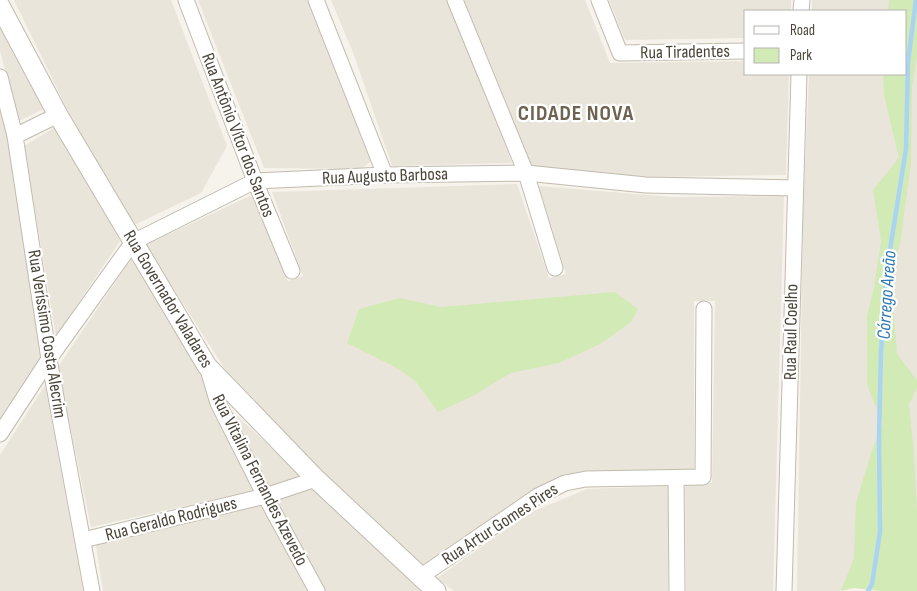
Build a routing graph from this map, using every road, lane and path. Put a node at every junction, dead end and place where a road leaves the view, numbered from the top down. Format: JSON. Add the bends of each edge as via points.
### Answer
{"nodes":[{"id":1,"x":186,"y":0,"type":"edge"},
{"id":2,"x":316,"y":0,"type":"edge"},
{"id":3,"x":455,"y":0,"type":"edge"},
{"id":4,"x":600,"y":0,"type":"edge"},
{"id":5,"x":0,"y":6,"type":"edge"},
{"id":6,"x":744,"y":51,"type":"edge"},
{"id":7,"x":799,"y":75,"type":"edge"},
{"id":8,"x":0,"y":77,"type":"edge"},
{"id":9,"x":58,"y":115,"type":"junction"},
{"id":10,"x":15,"y":136,"type":"junction"},
{"id":11,"x":526,"y":173,"type":"junction"},
{"id":12,"x":385,"y":175,"type":"junction"},
{"id":13,"x":255,"y":181,"type":"junction"},
{"id":14,"x":795,"y":188,"type":"junction"},
{"id":15,"x":133,"y":242,"type":"junction"},
{"id":16,"x":556,"y":268,"type":"dead end"},
{"id":17,"x":292,"y":270,"type":"dead end"},
{"id":18,"x":704,"y":309,"type":"dead end"},
{"id":19,"x":49,"y":359,"type":"junction"},
{"id":20,"x":207,"y":366,"type":"junction"},
{"id":21,"x":0,"y":434,"type":"edge"},
{"id":22,"x":676,"y":478,"type":"junction"},
{"id":23,"x":316,"y":479,"type":"junction"},
{"id":24,"x":265,"y":496,"type":"junction"},
{"id":25,"x":84,"y":540,"type":"junction"},
{"id":26,"x":420,"y":577,"type":"junction"},
{"id":27,"x":92,"y":591,"type":"edge"},
{"id":28,"x":317,"y":591,"type":"edge"},
{"id":29,"x":436,"y":591,"type":"edge"},
{"id":30,"x":677,"y":591,"type":"edge"},
{"id":31,"x":784,"y":591,"type":"edge"}],
"edges":[{"from":1,"to":13,"type":"street","name":"Rua Antônio Vítor dos Santos"},
{"from":2,"to":12,"type":"street"},
{"from":3,"to":11,"type":"street"},
{"from":4,"to":6,"type":"street","name":"Rua Tiradentes","via":[[620,53]]},
{"from":5,"to":9,"type":"street","name":"Rua Governador Valadares"},
{"from":7,"to":14,"type":"street","name":"Rua Raul Coelho"},
{"from":8,"to":10,"type":"street","name":"Rua Veríssimo Costa Alecrim"},
{"from":9,"to":10,"type":"street"},
{"from":9,"to":15,"type":"street","name":"Rua Governador Valadares"},
{"from":10,"to":19,"type":"street","name":"Rua Veríssimo Costa Alecrim"},
{"from":11,"to":12,"type":"street","name":"Rua Augusto Barbosa"},
{"from":11,"to":14,"type":"street","name":"Rua Augusto Barbosa","via":[[646,185]]},
{"from":11,"to":16,"type":"street"},
{"from":12,"to":13,"type":"street","name":"Rua Augusto Barbosa"},
{"from":13,"to":15,"type":"street","name":"Rua Augusto Barbosa"},
{"from":13,"to":17,"type":"street","name":"Rua Antônio Vítor dos Santos"},
{"from":14,"to":31,"type":"street","name":"Rua Raul Coelho"},
{"from":15,"to":19,"type":"street","name":"Rua Augusto Barbosa"},
{"from":15,"to":20,"type":"street","name":"Rua Governador Valadares"},
{"from":18,"to":22,"type":"street","name":"Rua Artur Gomes Pires","via":[[703,477]]},
{"from":19,"to":21,"type":"street","name":"Rua Augusto Barbosa"},
{"from":19,"to":25,"type":"street","name":"Rua Veríssimo Costa Alecrim"},
{"from":20,"to":23,"type":"street","name":"Rua Governador Valadares"},
{"from":20,"to":24,"type":"street","name":"Rua Vitalina Fernandes Azevedo","via":[[218,403]]},
{"from":22,"to":26,"type":"street","name":"Rua Artur Gomes Pires","via":[[586,479],[564,483],[538,496]]},
{"from":22,"to":30,"type":"street"},
{"from":23,"to":24,"type":"street","name":"Rua Geraldo Rodrigues"},
{"from":23,"to":26,"type":"street","name":"Rua Governador Valadares"},
{"from":24,"to":25,"type":"street","name":"Rua Geraldo Rodrigues"},
{"from":24,"to":28,"type":"street","name":"Rua Vitalina Fernandes Azevedo"},
{"from":25,"to":27,"type":"street","name":"Rua Veríssimo Costa Alecrim"},
{"from":26,"to":29,"type":"street","name":"Rua Governador Valadares"}]}
